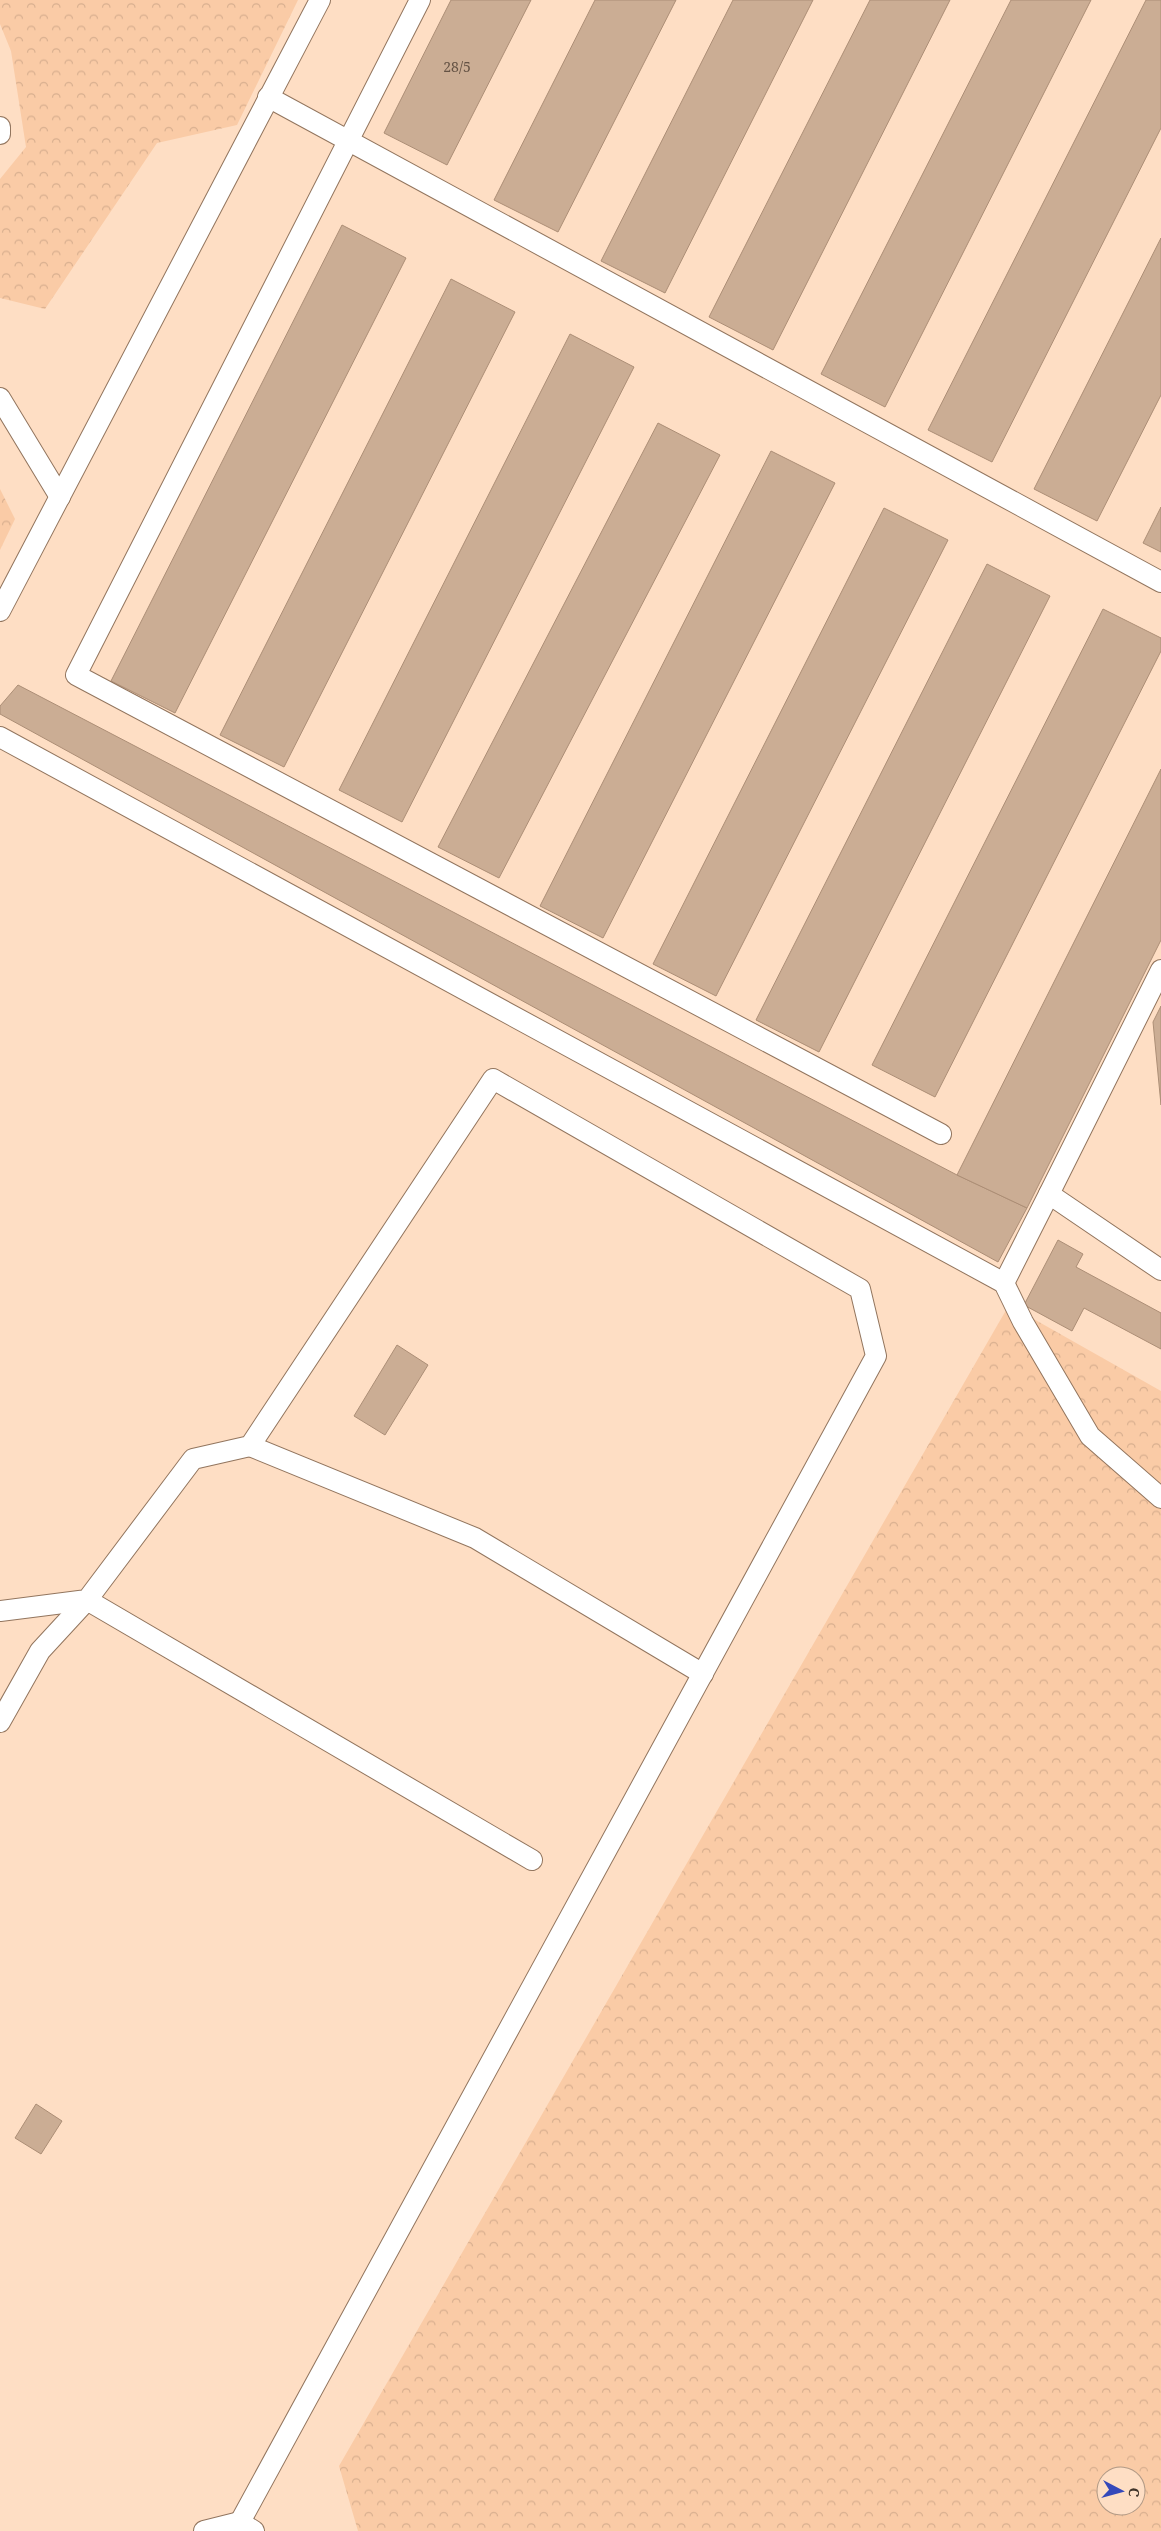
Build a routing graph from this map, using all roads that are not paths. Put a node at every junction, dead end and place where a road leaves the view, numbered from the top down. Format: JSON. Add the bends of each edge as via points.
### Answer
{"nodes":[{"id":1,"x":320,"y":0,"type":"edge"},
{"id":2,"x":420,"y":0,"type":"edge"},
{"id":3,"x":268,"y":97,"type":"junction"},
{"id":4,"x":0,"y":127,"type":"edge"},
{"id":5,"x":0,"y":134,"type":"edge"},
{"id":6,"x":348,"y":139,"type":"junction"},
{"id":7,"x":0,"y":398,"type":"edge"},
{"id":8,"x":60,"y":497,"type":"junction"},
{"id":9,"x":1161,"y":582,"type":"edge"},
{"id":10,"x":0,"y":611,"type":"edge"},
{"id":11,"x":0,"y":737,"type":"edge"},
{"id":12,"x":1161,"y":970,"type":"edge"},
{"id":13,"x":941,"y":1134,"type":"dead end"},
{"id":14,"x":1049,"y":1194,"type":"junction"},
{"id":15,"x":1161,"y":1270,"type":"edge"},
{"id":16,"x":1004,"y":1283,"type":"junction"},
{"id":17,"x":250,"y":1446,"type":"junction"},
{"id":18,"x":1161,"y":1498,"type":"edge"},
{"id":19,"x":87,"y":1600,"type":"junction"},
{"id":20,"x":0,"y":1611,"type":"edge"},
{"id":21,"x":703,"y":1674,"type":"junction"},
{"id":22,"x":0,"y":1722,"type":"edge"},
{"id":23,"x":532,"y":1860,"type":"dead end"},
{"id":24,"x":247,"y":2527,"type":"edge"},
{"id":25,"x":204,"y":2531,"type":"edge"}],
"edges":[{"from":1,"to":3,"type":"lane"},
{"from":2,"to":6,"type":"lane"},
{"from":3,"to":6,"type":"lane"},
{"from":3,"to":8,"type":"lane"},
{"from":4,"to":5,"type":"lane"},
{"from":6,"to":9,"type":"lane"},
{"from":6,"to":13,"type":"lane","via":[[76,675]]},
{"from":7,"to":8,"type":"lane"},
{"from":8,"to":10,"type":"lane"},
{"from":11,"to":16,"type":"lane"},
{"from":12,"to":14,"type":"lane"},
{"from":14,"to":15,"type":"lane"},
{"from":14,"to":16,"type":"lane"},
{"from":16,"to":18,"type":"lane","via":[[1023,1322],[1090,1436]]},
{"from":17,"to":19,"type":"lane","via":[[193,1459]]},
{"from":17,"to":21,"type":"lane","via":[[475,1538]]},
{"from":17,"to":21,"type":"lane","via":[[493,1080],[860,1289],[876,1356]]},
{"from":19,"to":20,"type":"lane"},
{"from":19,"to":22,"type":"lane","via":[[40,1651]]},
{"from":19,"to":23,"type":"lane"},
{"from":21,"to":24,"type":"lane"},
{"from":24,"to":25,"type":"lane"}]}
